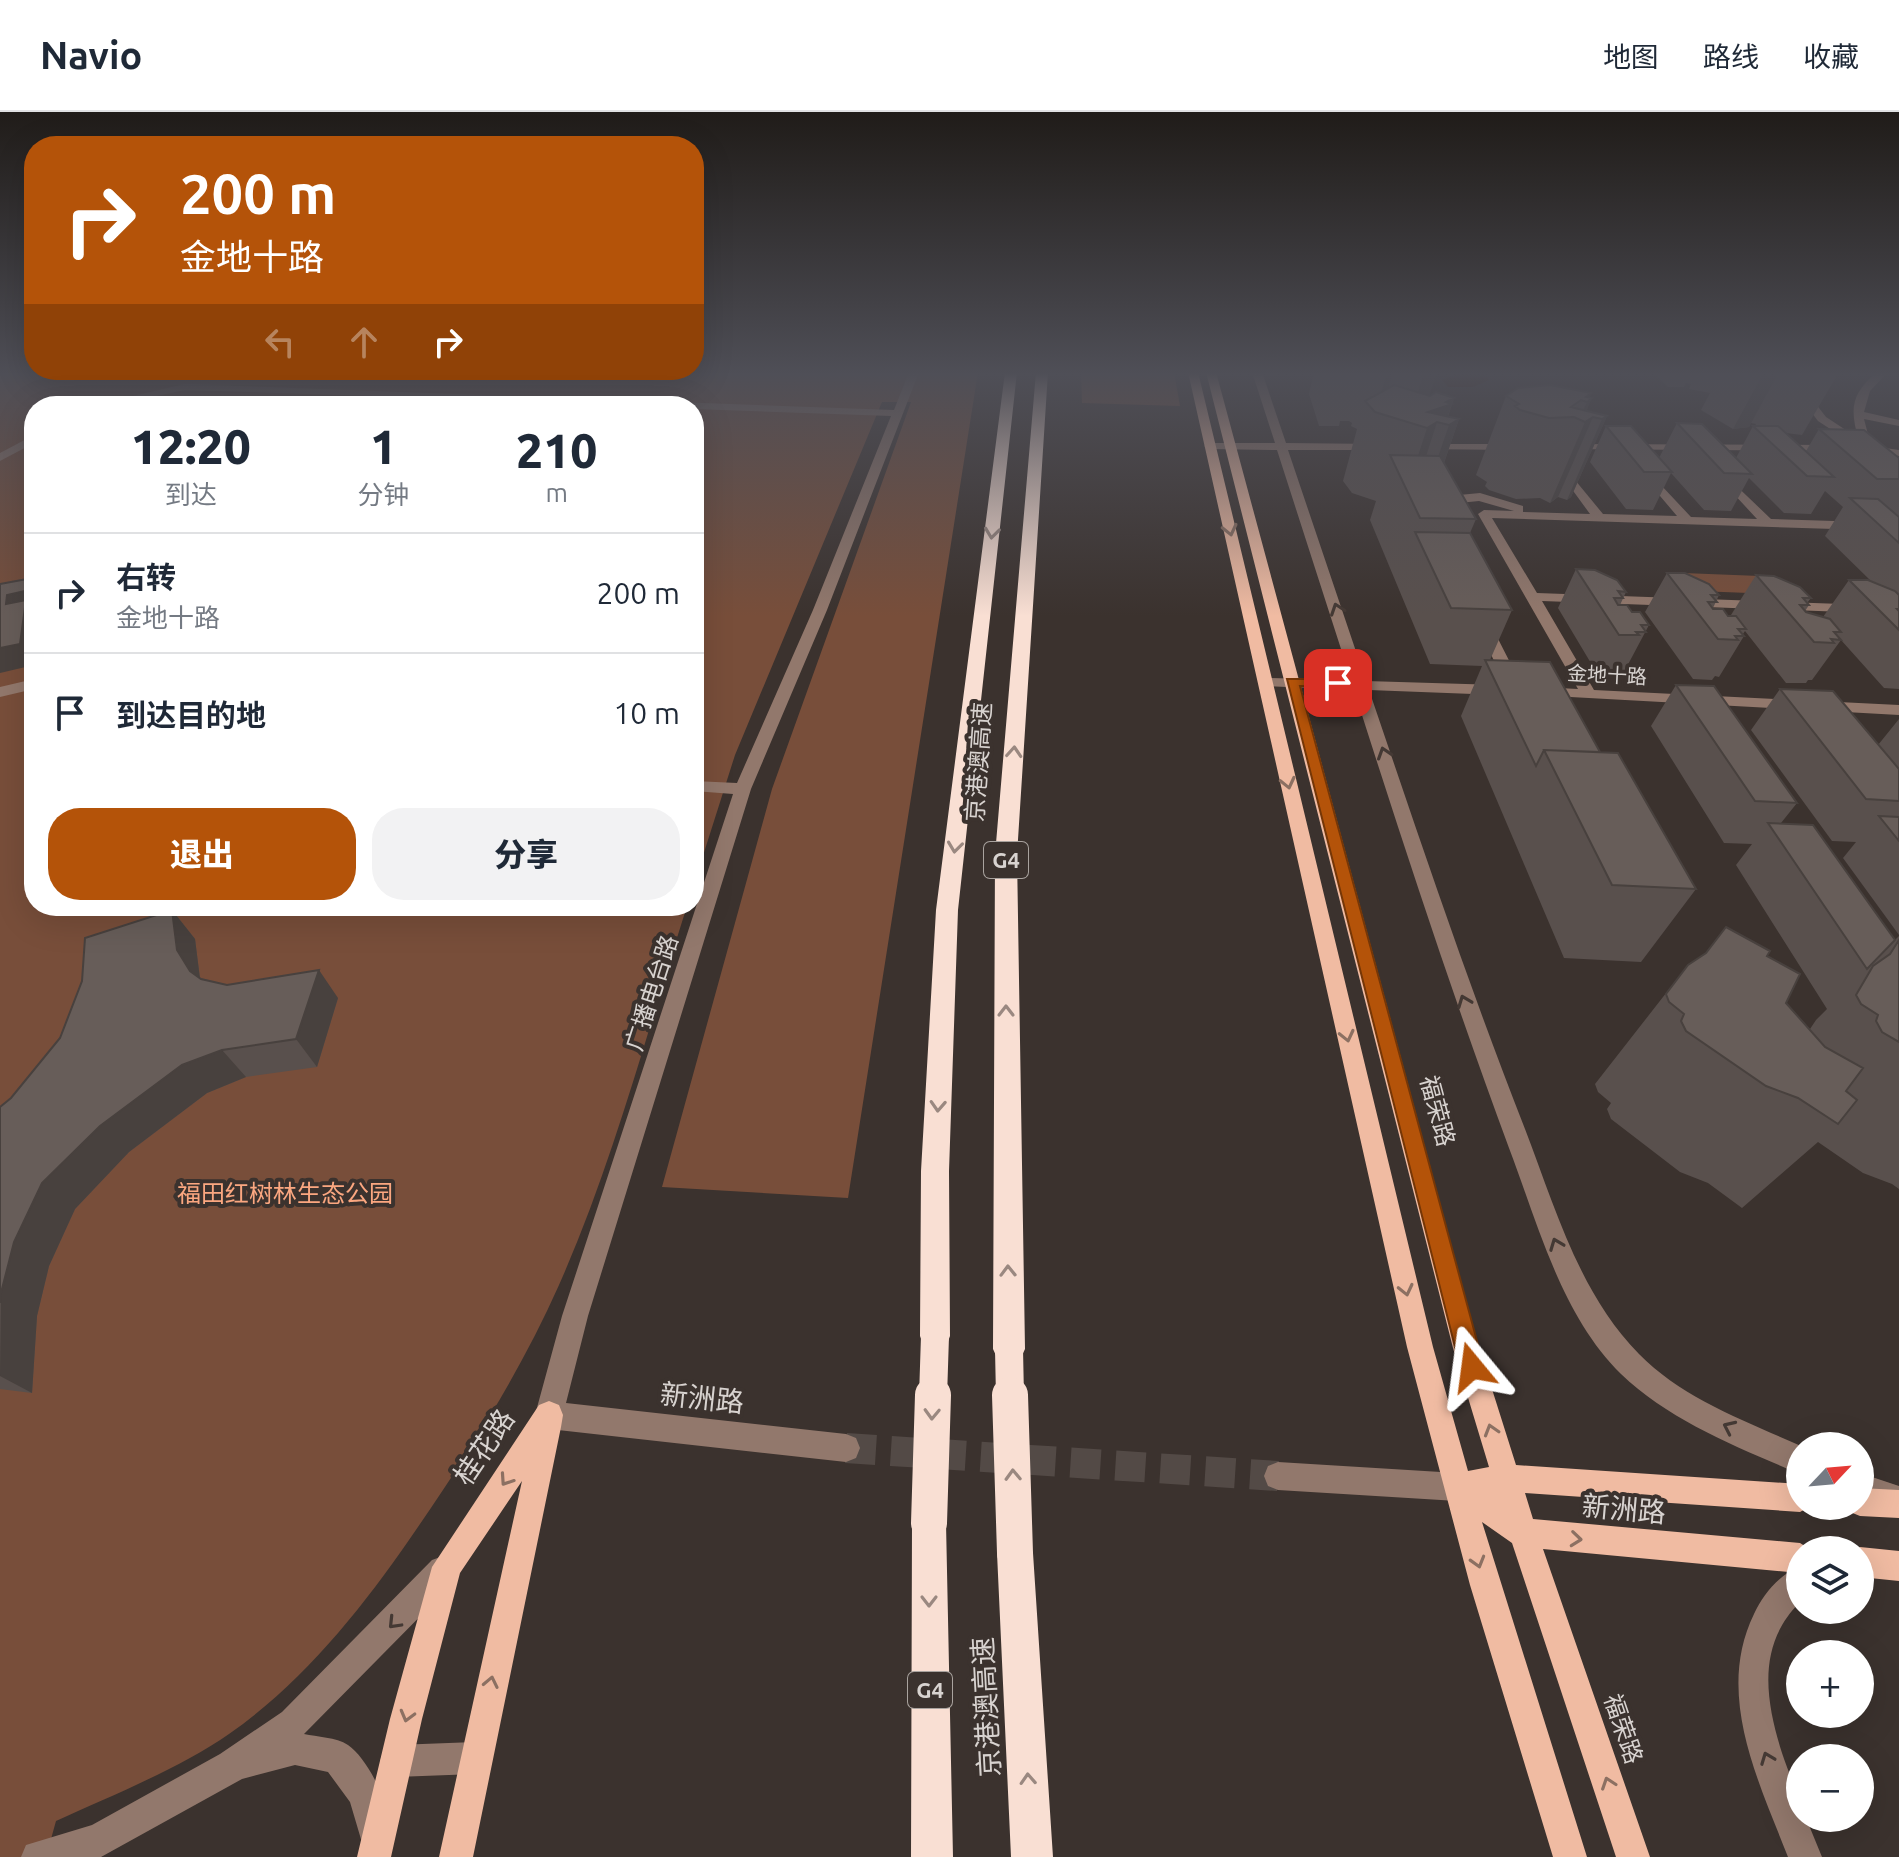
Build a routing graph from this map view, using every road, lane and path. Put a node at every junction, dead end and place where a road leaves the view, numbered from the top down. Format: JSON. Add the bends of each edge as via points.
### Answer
{"nodes":[{"id":1,"x":882,"y":453,"type":"edge"},
{"id":2,"x":1001,"y":453,"type":"edge"},
{"id":3,"x":1036,"y":453,"type":"edge"},
{"id":4,"x":1221,"y":453,"type":"edge"},
{"id":5,"x":1222,"y":453,"type":"edge"},
{"id":6,"x":1284,"y":453,"type":"edge"},
{"id":7,"x":1873,"y":453,"type":"edge"},
{"id":8,"x":1556,"y":459,"type":"edge"},
{"id":9,"x":1637,"y":461,"type":"edge"},
{"id":10,"x":1718,"y":471,"type":"edge"},
{"id":11,"x":1899,"y":471,"type":"edge"},
{"id":12,"x":1428,"y":514,"type":"edge"},
{"id":13,"x":1527,"y":515,"type":"junction"},
{"id":14,"x":1599,"y":517,"type":"junction"},
{"id":15,"x":1687,"y":520,"type":"junction"},
{"id":16,"x":1768,"y":523,"type":"junction"},
{"id":17,"x":1868,"y":526,"type":"junction"},
{"id":18,"x":1899,"y":527,"type":"edge"},
{"id":19,"x":1889,"y":545,"type":"edge"},
{"id":20,"x":1532,"y":597,"type":"junction"},
{"id":21,"x":1872,"y":609,"type":"junction"},
{"id":22,"x":1899,"y":610,"type":"edge"},
{"id":23,"x":1477,"y":611,"type":"edge"},
{"id":24,"x":1890,"y":628,"type":"edge"},
{"id":25,"x":1265,"y":682,"type":"junction"},
{"id":26,"x":1292,"y":682,"type":"junction"},
{"id":27,"x":1361,"y":683,"type":"junction"},
{"id":28,"x":24,"y":686,"type":"edge"},
{"id":29,"x":1517,"y":691,"type":"junction"},
{"id":30,"x":0,"y":692,"type":"edge"},
{"id":31,"x":1589,"y":695,"type":"junction"},
{"id":32,"x":1899,"y":710,"type":"edge"},
{"id":33,"x":704,"y":787,"type":"edge"},
{"id":34,"x":743,"y":789,"type":"junction"},
{"id":35,"x":704,"y":911,"type":"edge"},
{"id":36,"x":703,"y":916,"type":"edge"},
{"id":37,"x":549,"y":1415,"type":"junction"},
{"id":38,"x":846,"y":1448,"type":"tunnel mouth"},
{"id":39,"x":1786,"y":1454,"type":"edge"},
{"id":40,"x":1278,"y":1476,"type":"tunnel mouth"},
{"id":41,"x":1505,"y":1478,"type":"junction"},
{"id":42,"x":1457,"y":1487,"type":"junction"},
{"id":43,"x":1874,"y":1492,"type":"edge"},
{"id":44,"x":1786,"y":1497,"type":"edge"},
{"id":45,"x":1874,"y":1502,"type":"edge"},
{"id":46,"x":1899,"y":1502,"type":"edge"},
{"id":47,"x":1523,"y":1533,"type":"junction"},
{"id":48,"x":1786,"y":1557,"type":"edge"},
{"id":49,"x":1874,"y":1563,"type":"edge"},
{"id":50,"x":1899,"y":1566,"type":"edge"},
{"id":51,"x":447,"y":1567,"type":"junction"},
{"id":52,"x":1786,"y":1591,"type":"edge"},
{"id":53,"x":475,"y":1758,"type":"junction"},
{"id":54,"x":396,"y":1761,"type":"junction"},
{"id":55,"x":232,"y":1766,"type":"junction"},
{"id":56,"x":457,"y":1849,"type":"edge"},
{"id":57,"x":376,"y":1850,"type":"edge"},
{"id":58,"x":38,"y":1857,"type":"edge"},
{"id":59,"x":932,"y":1857,"type":"edge"},
{"id":60,"x":1032,"y":1857,"type":"edge"},
{"id":61,"x":1570,"y":1857,"type":"edge"},
{"id":62,"x":1633,"y":1857,"type":"edge"},
{"id":63,"x":1805,"y":1857,"type":"edge"}],
"edges":[{"from":1,"to":34,"type":"street","name":"广播电台路"},
{"from":2,"to":59,"type":"highway","name":"京港澳高速","number":"G4","one_way":true,"bridge":true,"via":[[947,910],[935,1171],[929,1523]]},
{"from":60,"to":3,"type":"highway","name":"京港澳高速","number":"G4","one_way":true,"bridge":true,"via":[[1009,1349],[1006,855]]},
{"from":4,"to":25,"type":"main road","name":"福荣路","one_way":true},
{"from":5,"to":26,"type":"main road","name":"福荣路"},
{"from":27,"to":6,"type":"street","one_way":true},
{"from":7,"to":11,"type":"street"},
{"from":8,"to":14,"type":"street"},
{"from":9,"to":15,"type":"street"},
{"from":10,"to":16,"type":"street"},
{"from":12,"to":13,"type":"street","via":[[1435,502],[1459,496],[1491,499]]},
{"from":13,"to":14,"type":"street"},
{"from":13,"to":20,"type":"street","via":[[1484,514]]},
{"from":14,"to":15,"type":"street"},
{"from":15,"to":16,"type":"street"},
{"from":16,"to":17,"type":"street"},
{"from":17,"to":18,"type":"street"},
{"from":17,"to":19,"type":"street"},
{"from":20,"to":21,"type":"street"},
{"from":20,"to":31,"type":"street"},
{"from":21,"to":22,"type":"street"},
{"from":21,"to":24,"type":"street"},
{"from":23,"to":29,"type":"street"},
{"from":25,"to":26,"type":"street","name":"金地十路"},
{"from":25,"to":42,"type":"main road","name":"福荣路","one_way":true},
{"from":26,"to":27,"type":"street","name":"金地十路"},
{"from":41,"to":26,"type":"main road","name":"福荣路","one_way":true,"via":[[1466,1348]]},
{"from":27,"to":29,"type":"street","name":"金地十路"},
{"from":39,"to":27,"type":"street","one_way":true,"via":[[1697,1413],[1660,1387],[1623,1355],[1574,1286],[1458,984]]},
{"from":28,"to":30,"type":"street"},
{"from":29,"to":31,"type":"street","name":"金地十路"},
{"from":31,"to":32,"type":"street","name":"金地十路"},
{"from":33,"to":34,"type":"street"},
{"from":34,"to":35,"type":"street","name":"广播电台路"},
{"from":36,"to":37,"type":"street","name":"广播电台路","via":[[575,1316]]},
{"from":37,"to":38,"type":"street","name":"新洲路"},
{"from":37,"to":51,"type":"main road","name":"桂花路","one_way":true},
{"from":53,"to":37,"type":"main road","name":"桂花路","one_way":true},
{"from":40,"to":42,"type":"street","name":"新洲路"},
{"from":41,"to":42,"type":"main road","name":"新洲路"},
{"from":41,"to":44,"type":"main road","name":"新洲路"},
{"from":41,"to":47,"type":"main road","name":"福荣路"},
{"from":42,"to":47,"type":"main road","name":"新洲路"},
{"from":42,"to":61,"type":"main road","name":"福荣路","one_way":true},
{"from":43,"to":46,"type":"street"},
{"from":45,"to":46,"type":"main road"},
{"from":47,"to":48,"type":"main road","name":"新洲路","one_way":true},
{"from":62,"to":47,"type":"main road","name":"福荣路","one_way":true},
{"from":49,"to":50,"type":"main road"},
{"from":51,"to":54,"type":"main road","name":"桂花路","one_way":true},
{"from":51,"to":55,"type":"street","one_way":true,"via":[[293,1723]]},
{"from":63,"to":52,"type":"street","one_way":true,"via":[[1762,1743],[1752,1695],[1762,1623]]},
{"from":53,"to":54,"type":"street"},
{"from":53,"to":56,"type":"main road","name":"桂花路"},
{"from":54,"to":57,"type":"main road","name":"桂花路"},
{"from":55,"to":57,"type":"street","via":[[295,1749],[337,1757],[365,1794]]},
{"from":55,"to":58,"type":"street","via":[[98,1841]]}]}
